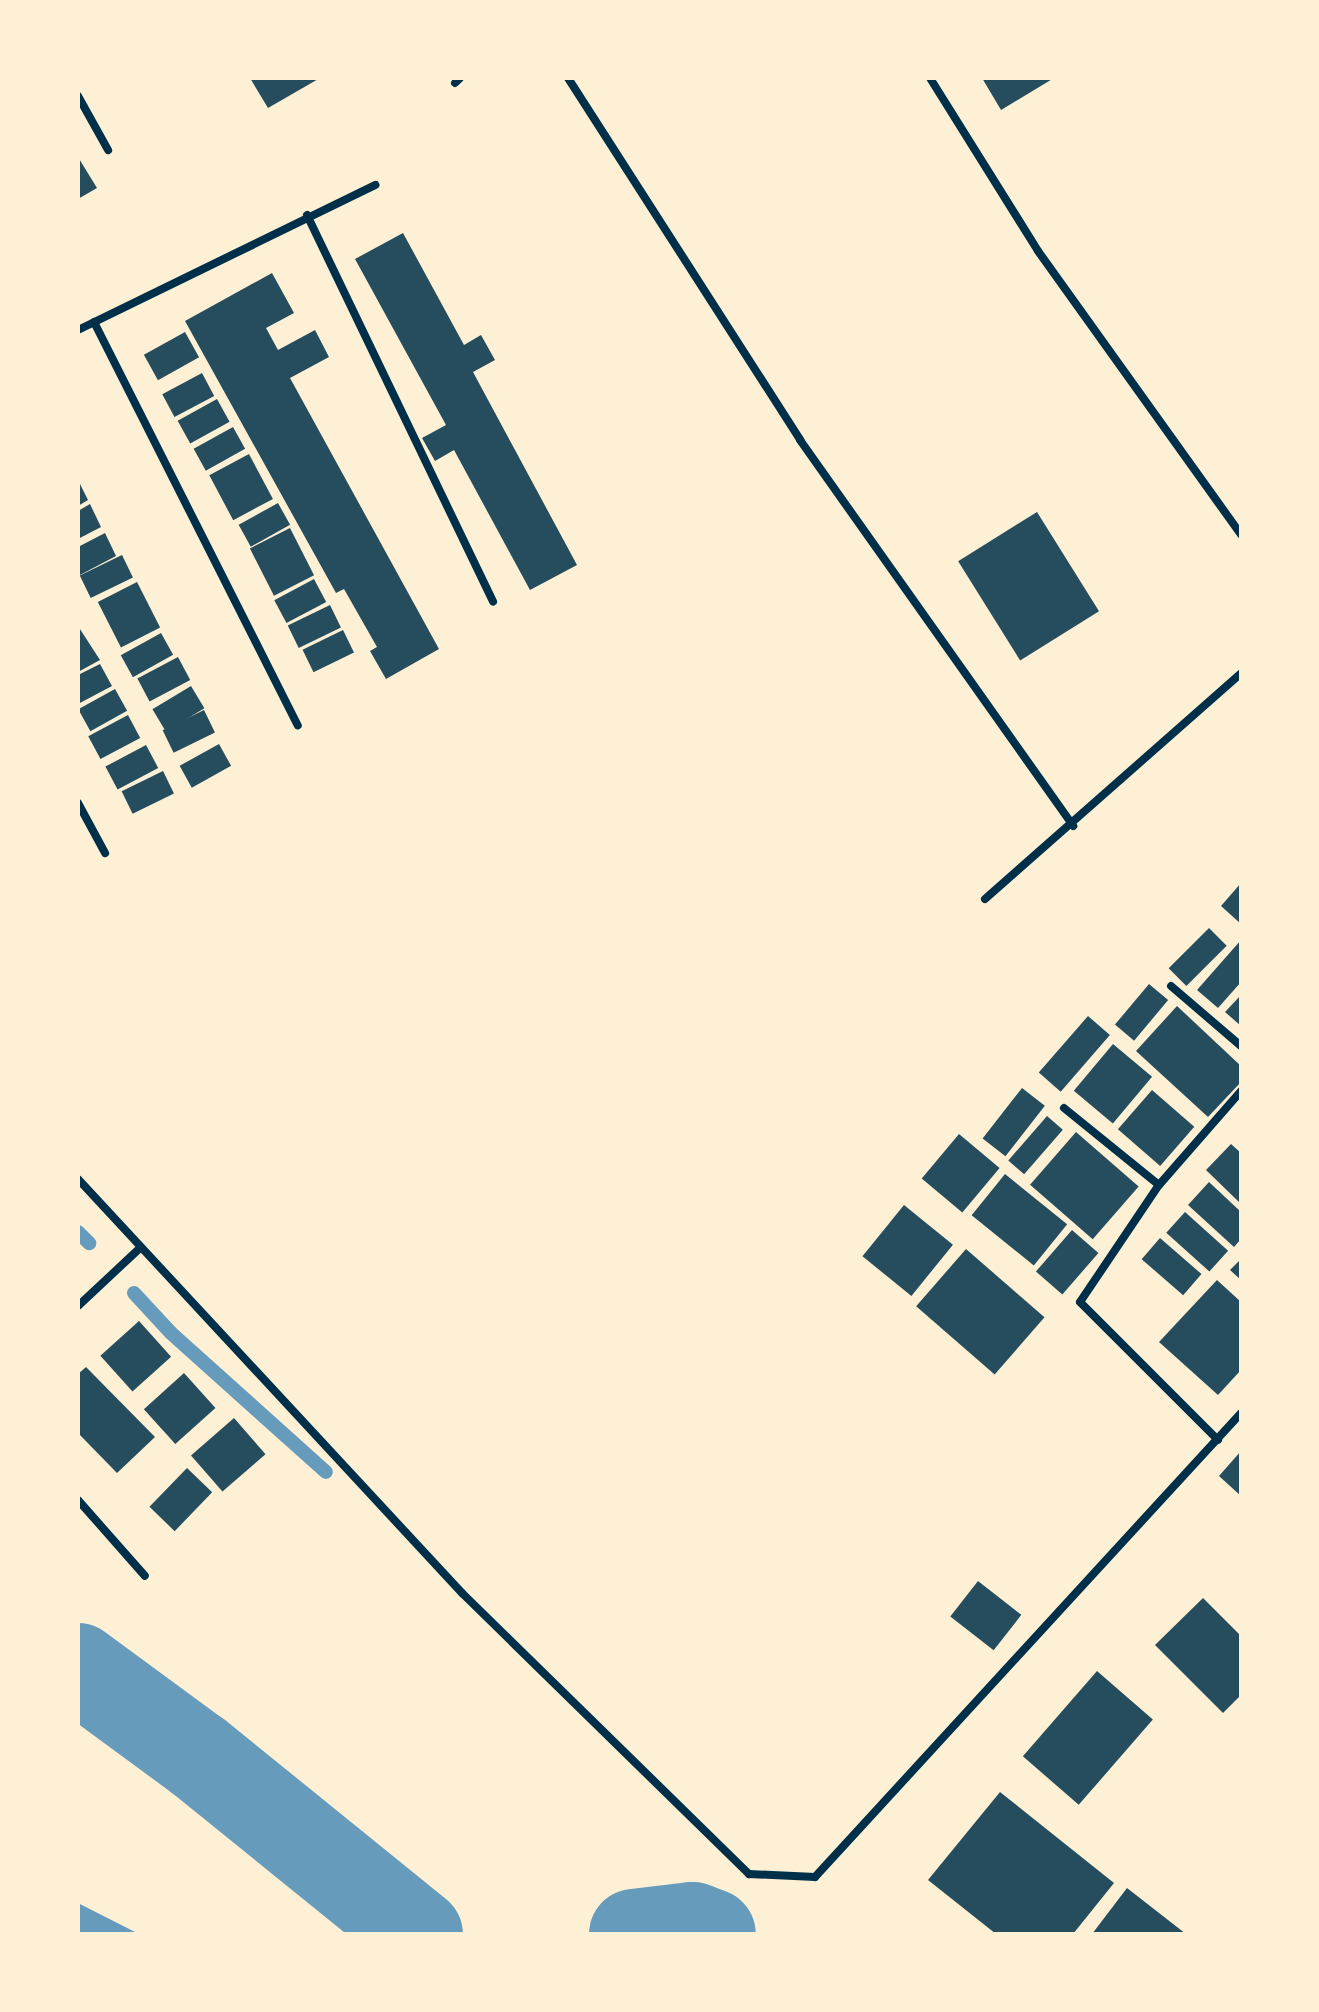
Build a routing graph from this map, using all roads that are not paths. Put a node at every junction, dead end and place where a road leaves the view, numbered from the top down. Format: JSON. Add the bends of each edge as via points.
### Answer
{"nodes":[{"id":1,"x":568,"y":78,"type":"edge"},
{"id":2,"x":930,"y":78,"type":"edge"},
{"id":3,"x":78,"y":96,"type":"edge"},
{"id":4,"x":108,"y":150,"type":"dead end"},
{"id":5,"x":375,"y":185,"type":"dead end"},
{"id":6,"x":307,"y":215,"type":"junction"},
{"id":7,"x":94,"y":322,"type":"junction"},
{"id":8,"x":78,"y":330,"type":"edge"},
{"id":9,"x":1241,"y":535,"type":"edge"},
{"id":10,"x":493,"y":602,"type":"dead end"},
{"id":11,"x":1241,"y":673,"type":"edge"},
{"id":12,"x":298,"y":725,"type":"dead end"},
{"id":13,"x":78,"y":803,"type":"edge"},
{"id":14,"x":1073,"y":826,"type":"junction"},
{"id":15,"x":105,"y":853,"type":"dead end"},
{"id":16,"x":985,"y":899,"type":"dead end"},
{"id":17,"x":1171,"y":986,"type":"dead end"},
{"id":18,"x":1241,"y":1046,"type":"edge"},
{"id":19,"x":1241,"y":1091,"type":"edge"},
{"id":20,"x":1064,"y":1108,"type":"dead end"},
{"id":21,"x":78,"y":1179,"type":"edge"},
{"id":22,"x":1159,"y":1185,"type":"junction"},
{"id":23,"x":141,"y":1247,"type":"junction"},
{"id":24,"x":78,"y":1306,"type":"edge"},
{"id":25,"x":1241,"y":1413,"type":"edge"},
{"id":26,"x":1218,"y":1440,"type":"junction"},
{"id":27,"x":78,"y":1500,"type":"edge"},
{"id":28,"x":145,"y":1576,"type":"dead end"}],
"edges":[{"from":1,"to":14,"type":"street","via":[[800,440]]},
{"from":2,"to":9,"type":"street","via":[[1038,251]]},
{"from":3,"to":4,"type":"street"},
{"from":5,"to":6,"type":"street"},
{"from":6,"to":7,"type":"street"},
{"from":6,"to":10,"type":"street"},
{"from":7,"to":8,"type":"street"},
{"from":7,"to":12,"type":"street"},
{"from":11,"to":14,"type":"street"},
{"from":13,"to":15,"type":"street"},
{"from":14,"to":16,"type":"street"},
{"from":17,"to":18,"type":"street"},
{"from":19,"to":22,"type":"street"},
{"from":20,"to":22,"type":"street"},
{"from":21,"to":23,"type":"street"},
{"from":22,"to":26,"type":"street","via":[[1080,1302]]},
{"from":23,"to":24,"type":"street"},
{"from":23,"to":26,"type":"street","via":[[462,1593],[749,1874],[815,1877]]},
{"from":25,"to":26,"type":"street"},
{"from":27,"to":28,"type":"street"}]}
